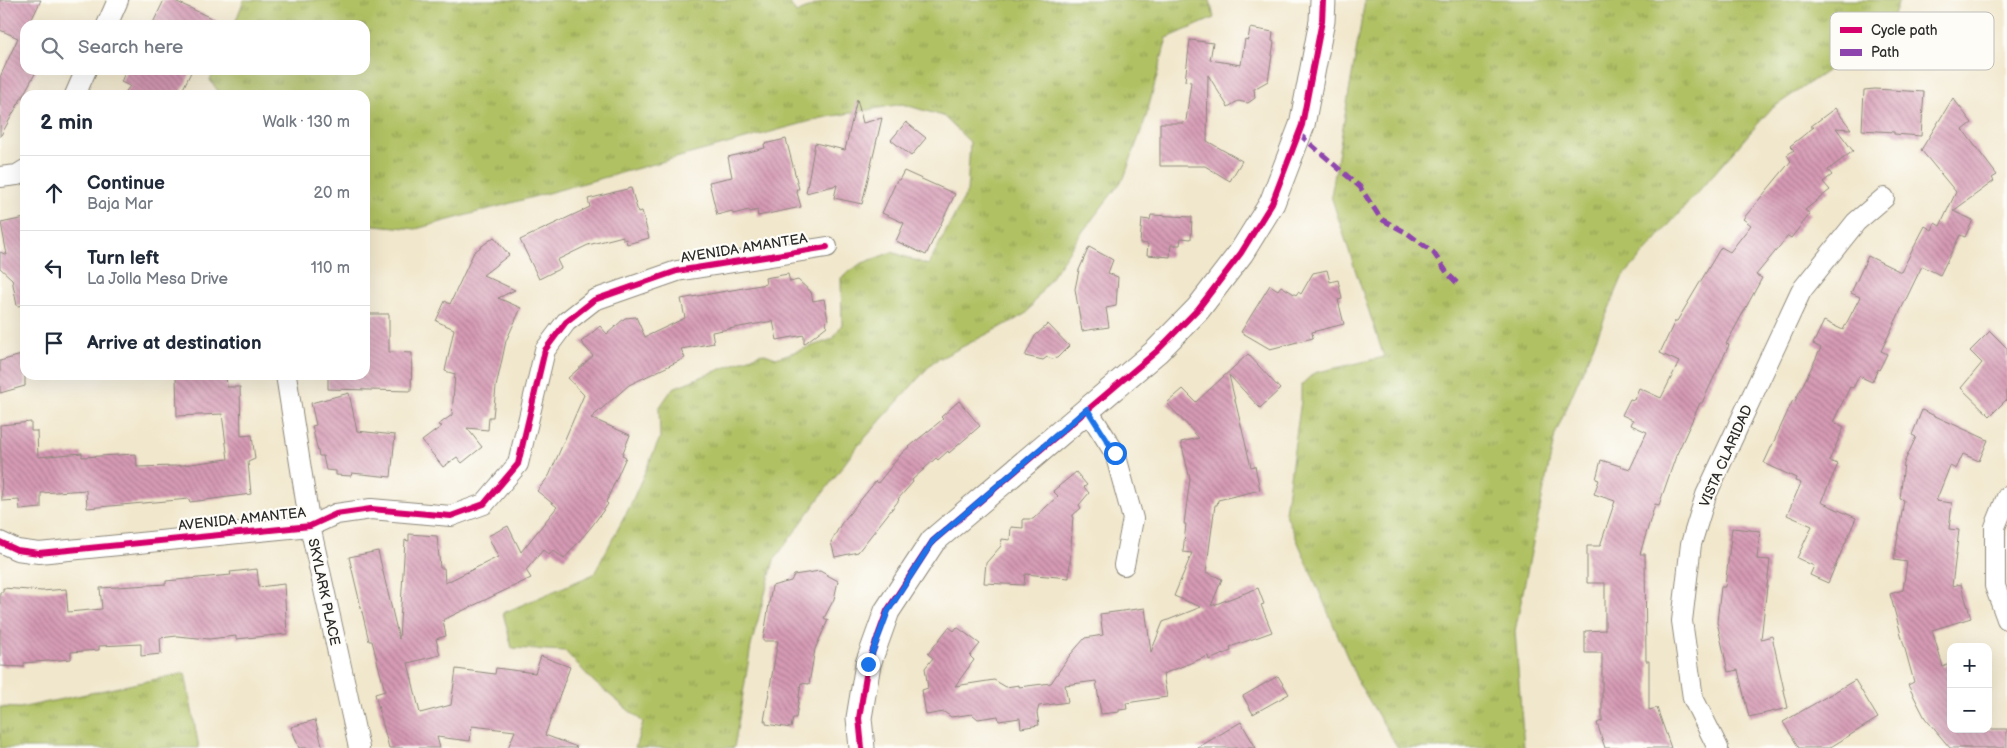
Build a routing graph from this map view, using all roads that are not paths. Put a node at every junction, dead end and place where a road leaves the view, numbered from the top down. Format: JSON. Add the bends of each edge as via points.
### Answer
{"nodes":[{"id":1,"x":118,"y":0,"type":"edge"},
{"id":2,"x":1323,"y":0,"type":"edge"},
{"id":3,"x":109,"y":20,"type":"edge"},
{"id":4,"x":84,"y":75,"type":"edge"},
{"id":5,"x":77,"y":90,"type":"edge"},
{"id":6,"x":20,"y":173,"type":"edge"},
{"id":7,"x":0,"y":177,"type":"edge"},
{"id":8,"x":1884,"y":198,"type":"dead end"},
{"id":9,"x":827,"y":247,"type":"dead end"},
{"id":10,"x":287,"y":380,"type":"edge"},
{"id":11,"x":1087,"y":409,"type":"junction"},
{"id":12,"x":2007,"y":497,"type":"edge"},
{"id":13,"x":310,"y":526,"type":"junction"},
{"id":14,"x":0,"y":542,"type":"edge"},
{"id":15,"x":1124,"y":564,"type":"dead end"},
{"id":16,"x":2007,"y":619,"type":"edge"},
{"id":17,"x":359,"y":748,"type":"edge"},
{"id":18,"x":862,"y":748,"type":"edge"},
{"id":19,"x":1718,"y":748,"type":"edge"}],
"edges":[{"from":1,"to":3,"type":"street"},
{"from":2,"to":11,"type":"street","via":[[1302,125],[1272,203],[1242,254],[1198,309],[1157,351]]},
{"from":4,"to":5,"type":"street"},
{"from":6,"to":7,"type":"street"},
{"from":8,"to":19,"type":"street","name":"VISTA CLARIDAD","via":[[1856,222],[1802,290],[1706,495],[1691,544],[1682,621],[1693,698]]},
{"from":9,"to":13,"type":"street","name":"AVENIDA AMANTEA","via":[[677,271],[594,300],[566,322],[544,350],[518,464],[484,504],[451,516],[371,509],[336,514]]},
{"from":10,"to":13,"type":"street","name":"SKYLARK PLACE"},
{"from":11,"to":15,"type":"street","via":[[1115,453],[1133,519]]},
{"from":11,"to":18,"type":"street","via":[[933,541],[888,611],[868,664],[859,718]]},
{"from":12,"to":16,"type":"street","via":[[1995,527],[1995,586]]},
{"from":13,"to":14,"type":"street","name":"AVENIDA AMANTEA","via":[[39,553],[17,550]]},
{"from":13,"to":17,"type":"street","name":"SKYLARK PLACE"}]}
